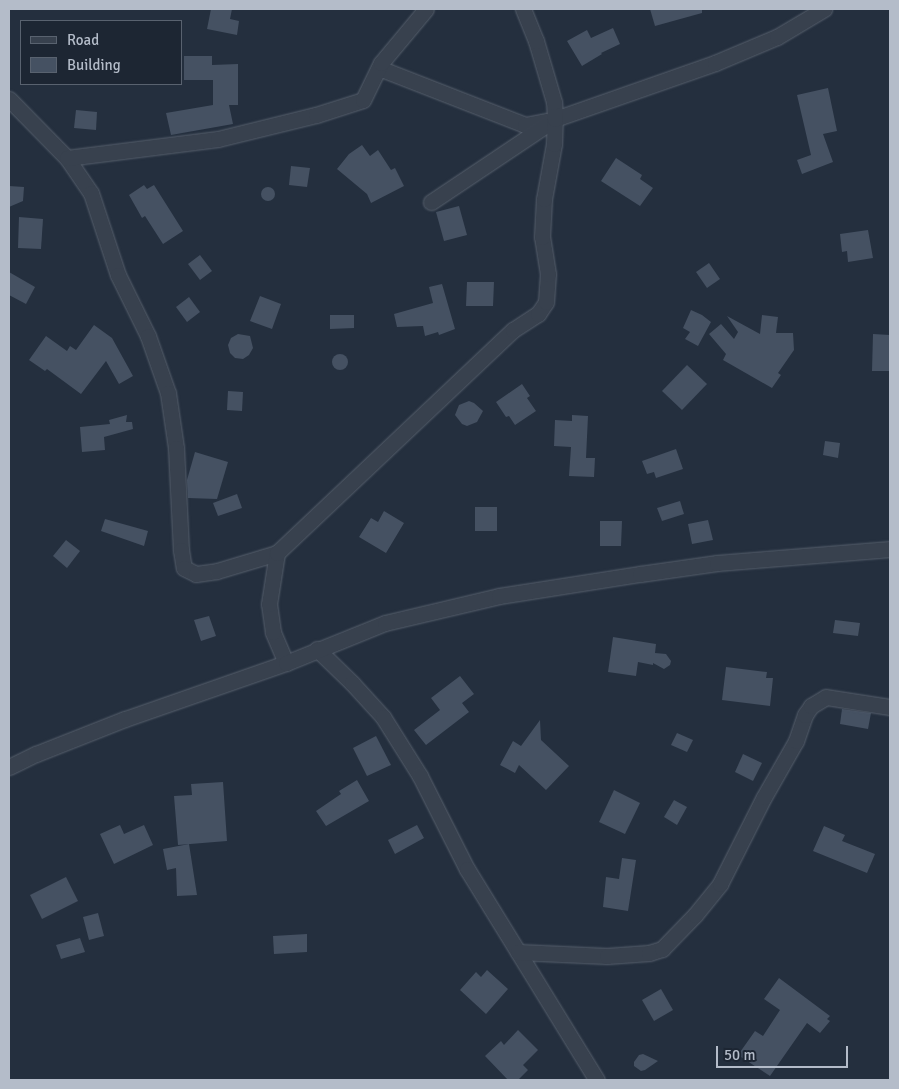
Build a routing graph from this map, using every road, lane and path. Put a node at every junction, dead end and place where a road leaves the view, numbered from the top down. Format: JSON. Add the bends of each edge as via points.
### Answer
{"nodes":[{"id":1,"x":426,"y":9,"type":"edge"},
{"id":2,"x":523,"y":9,"type":"edge"},
{"id":3,"x":824,"y":9,"type":"edge"},
{"id":4,"x":379,"y":68,"type":"junction"},
{"id":5,"x":9,"y":99,"type":"edge"},
{"id":6,"x":555,"y":119,"type":"junction"},
{"id":7,"x":67,"y":158,"type":"junction"},
{"id":8,"x":431,"y":202,"type":"dead end"},
{"id":9,"x":890,"y":549,"type":"edge"},
{"id":10,"x":277,"y":553,"type":"junction"},
{"id":11,"x":317,"y":649,"type":"junction"},
{"id":12,"x":286,"y":662,"type":"junction"},
{"id":13,"x":890,"y":707,"type":"edge"},
{"id":14,"x":9,"y":767,"type":"edge"},
{"id":15,"x":518,"y":952,"type":"junction"},
{"id":16,"x":597,"y":1080,"type":"edge"}],
"edges":[{"from":1,"to":4,"type":"street","via":[[394,45]]},
{"from":2,"to":6,"type":"street","via":[[536,41]]},
{"from":3,"to":6,"type":"street","via":[[776,37],[715,63]]},
{"from":4,"to":6,"type":"street","via":[[525,125]]},
{"from":4,"to":7,"type":"street","via":[[364,100],[338,109],[218,140]]},
{"from":5,"to":7,"type":"street"},
{"from":6,"to":8,"type":"street"},
{"from":6,"to":10,"type":"street","via":[[543,208],[542,237],[548,274],[546,302],[538,314],[513,330]]},
{"from":7,"to":10,"type":"street","via":[[91,193],[118,274],[148,336],[168,392],[176,448],[184,568],[196,574],[217,571]]},
{"from":9,"to":11,"type":"street","via":[[717,563],[499,596],[385,623]]},
{"from":10,"to":12,"type":"street","via":[[269,604],[273,632]]},
{"from":11,"to":12,"type":"street"},
{"from":11,"to":15,"type":"street","via":[[383,717],[420,776],[468,869]]},
{"from":12,"to":14,"type":"street","via":[[125,718]]},
{"from":13,"to":15,"type":"street","via":[[826,697],[811,706],[796,741],[720,884],[695,916],[662,949],[607,956]]},
{"from":15,"to":16,"type":"street"}]}
